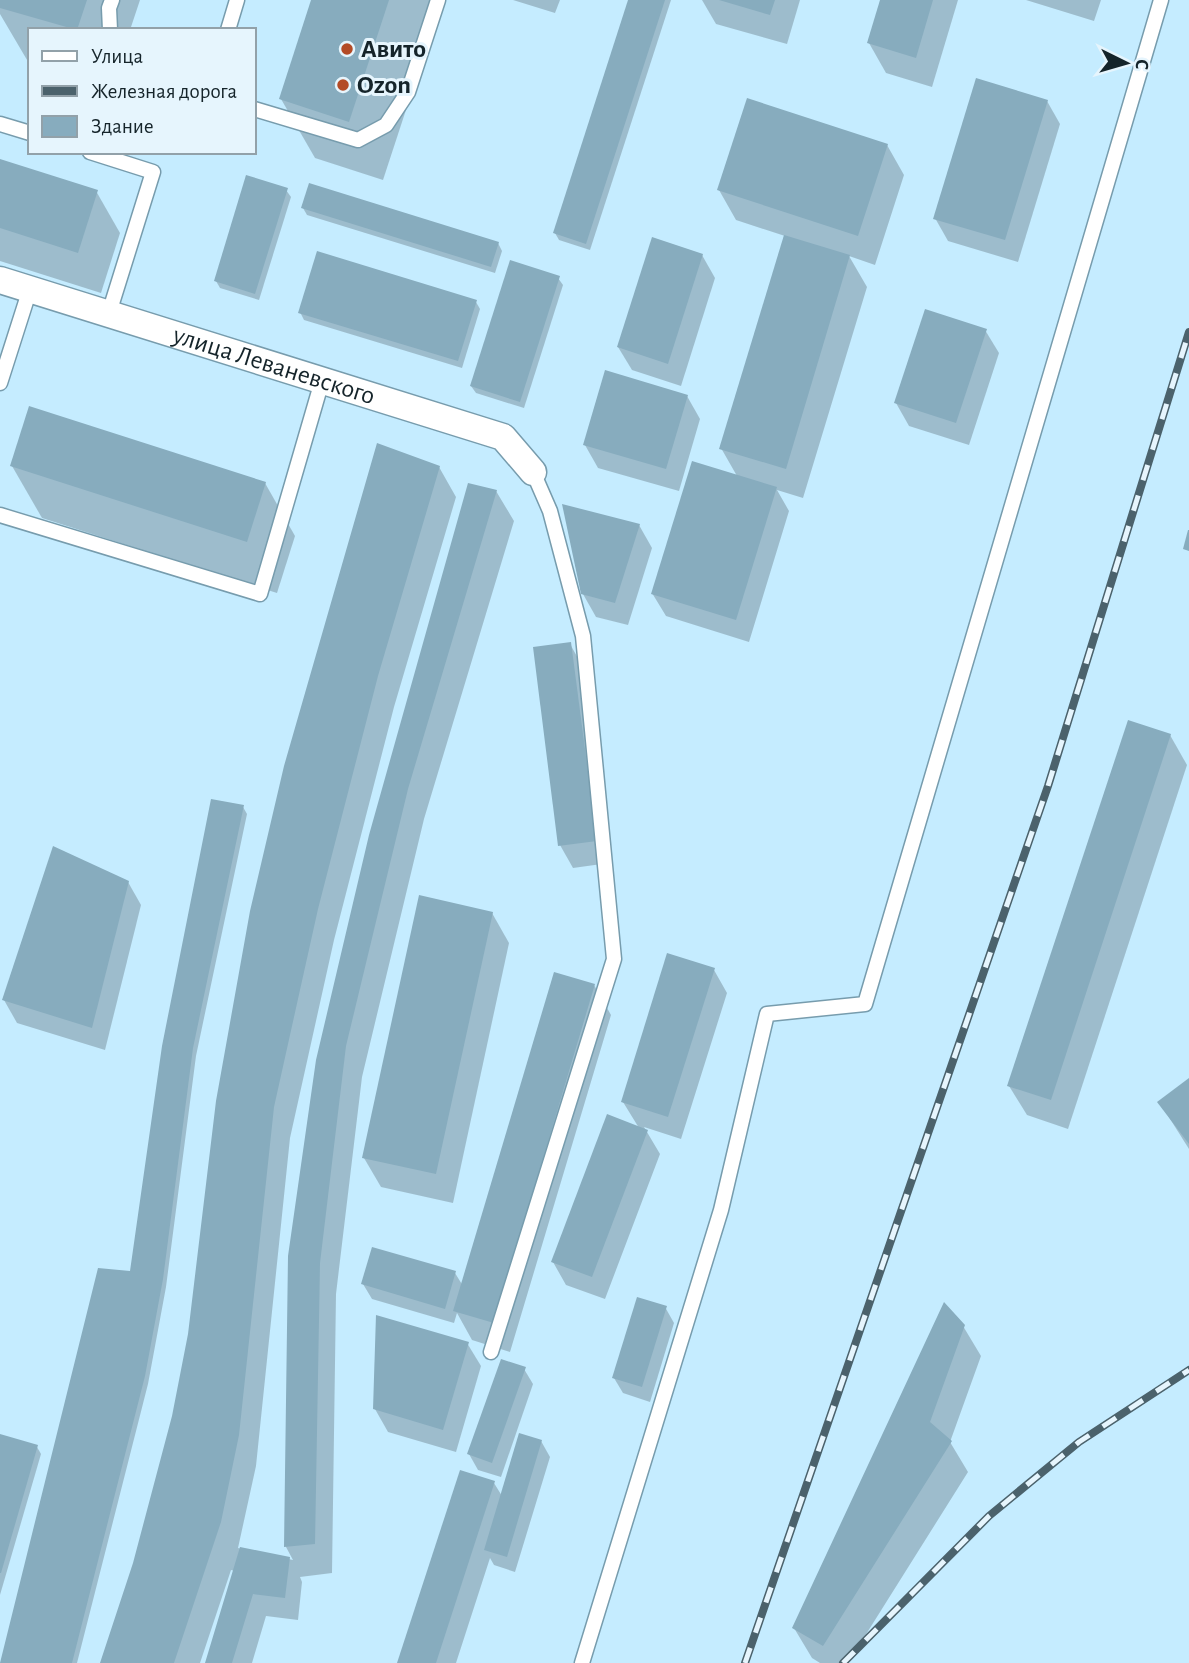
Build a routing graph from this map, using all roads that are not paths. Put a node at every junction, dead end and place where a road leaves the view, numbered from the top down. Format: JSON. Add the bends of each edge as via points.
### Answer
{"nodes":[{"id":1,"x":112,"y":0,"type":"edge"},
{"id":2,"x":237,"y":0,"type":"edge"},
{"id":3,"x":438,"y":0,"type":"edge"},
{"id":4,"x":1161,"y":0,"type":"edge"},
{"id":5,"x":110,"y":28,"type":"edge"},
{"id":6,"x":229,"y":28,"type":"edge"},
{"id":7,"x":256,"y":110,"type":"edge"},
{"id":8,"x":0,"y":124,"type":"edge"},
{"id":9,"x":28,"y":132,"type":"edge"},
{"id":10,"x":96,"y":154,"type":"edge"},
{"id":11,"x":0,"y":280,"type":"edge"},
{"id":12,"x":30,"y":289,"type":"junction"},
{"id":13,"x":108,"y":313,"type":"junction"},
{"id":14,"x":323,"y":381,"type":"junction"},
{"id":15,"x":0,"y":383,"type":"edge"},
{"id":16,"x":533,"y":472,"type":"joint"},
{"id":17,"x":0,"y":515,"type":"edge"},
{"id":18,"x":491,"y":1352,"type":"dead end"},
{"id":19,"x":582,"y":1663,"type":"edge"}],
"edges":[{"from":1,"to":5,"type":"lane"},
{"from":2,"to":6,"type":"lane"},
{"from":3,"to":7,"type":"lane","via":[[408,92],[386,125],[358,140]]},
{"from":4,"to":19,"type":"lane","via":[[865,1004],[767,1014],[721,1210]]},
{"from":8,"to":9,"type":"lane"},
{"from":10,"to":13,"type":"lane","via":[[153,172]]},
{"from":11,"to":12,"type":"street","name":"улица Леваневского"},
{"from":12,"to":13,"type":"street","name":"улица Леваневского"},
{"from":12,"to":15,"type":"lane"},
{"from":13,"to":14,"type":"street","name":"улица Леваневского"},
{"from":14,"to":16,"type":"street","name":"улица Леваневского","via":[[503,437]]},
{"from":14,"to":17,"type":"lane","via":[[260,594]]},
{"from":16,"to":18,"type":"lane","via":[[551,512],[583,636],[614,959]]}]}
